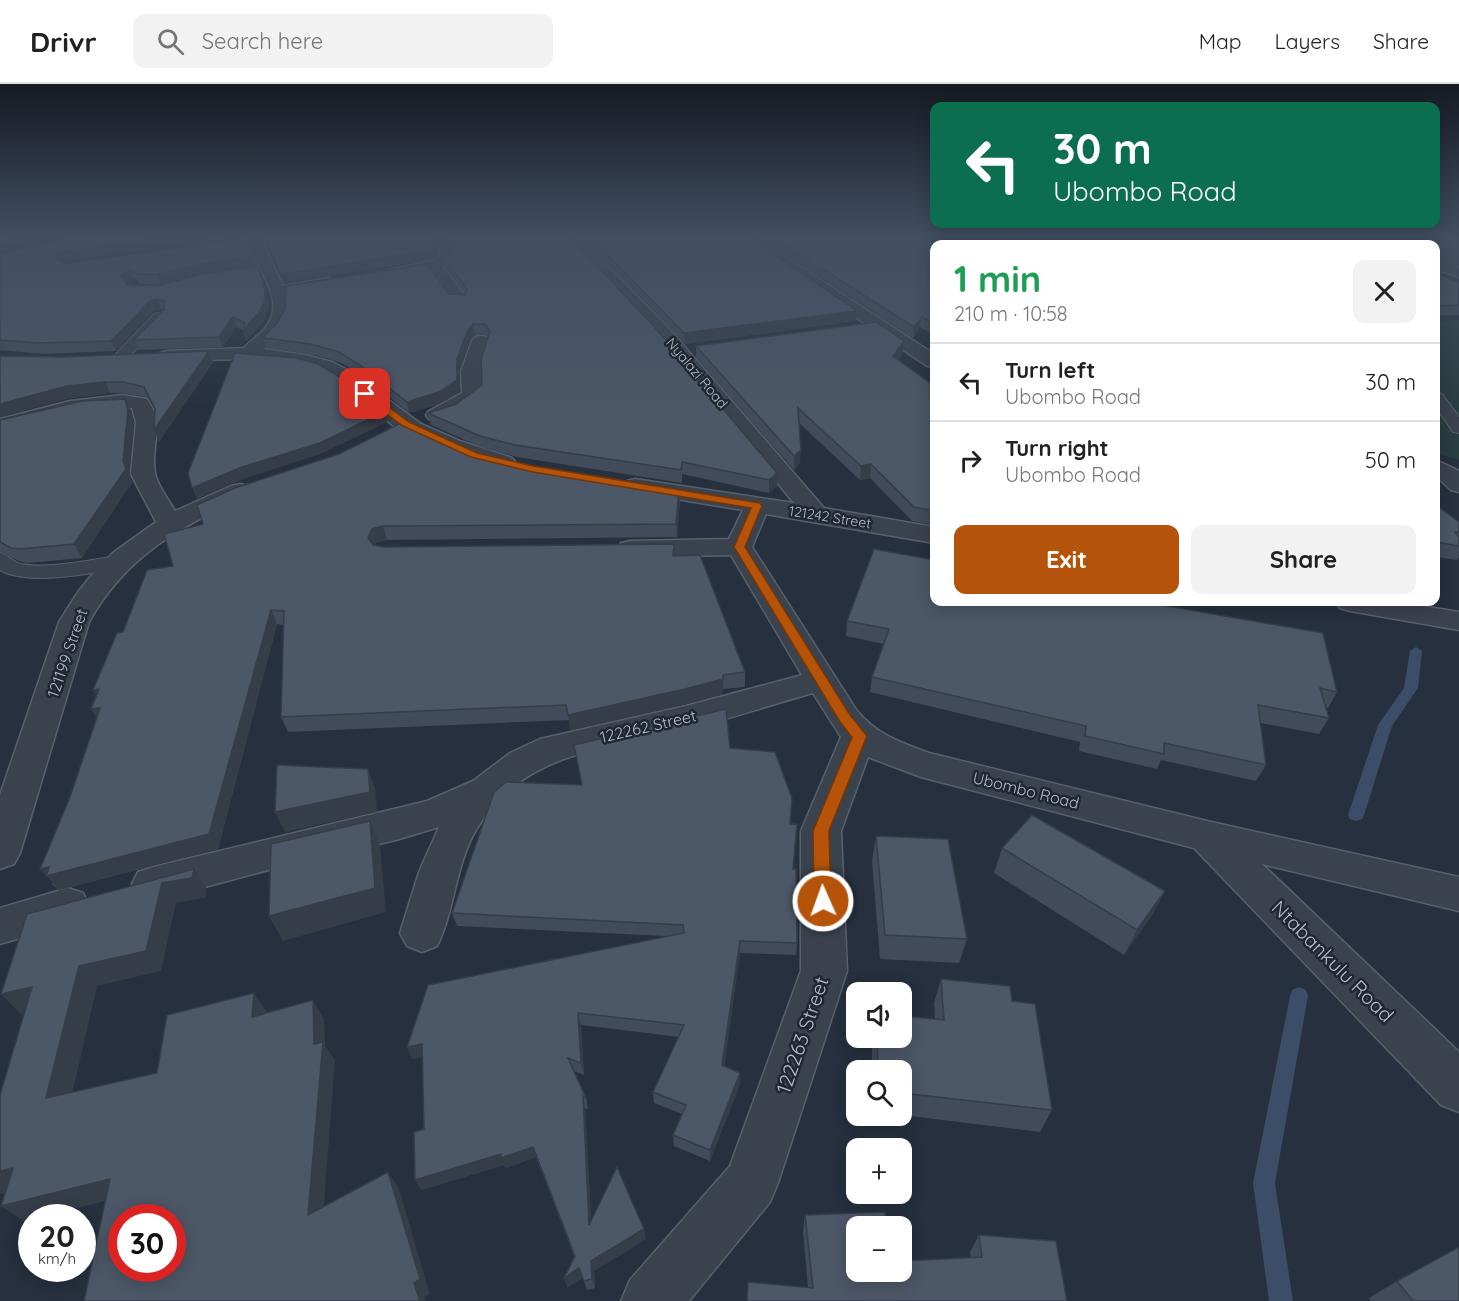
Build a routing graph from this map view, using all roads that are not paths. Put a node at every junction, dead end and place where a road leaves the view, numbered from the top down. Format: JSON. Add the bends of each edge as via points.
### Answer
{"nodes":[{"id":1,"x":279,"y":294,"type":"edge"},
{"id":2,"x":455,"y":294,"type":"edge"},
{"id":3,"x":624,"y":294,"type":"edge"},
{"id":4,"x":831,"y":294,"type":"edge"},
{"id":5,"x":459,"y":300,"type":"edge"},
{"id":6,"x":161,"y":315,"type":"edge"},
{"id":7,"x":878,"y":325,"type":"junction"},
{"id":8,"x":854,"y":328,"type":"edge"},
{"id":9,"x":481,"y":341,"type":"dead end"},
{"id":10,"x":702,"y":349,"type":"edge"},
{"id":11,"x":679,"y":352,"type":"junction"},
{"id":12,"x":246,"y":354,"type":"junction"},
{"id":13,"x":120,"y":358,"type":"junction"},
{"id":14,"x":98,"y":359,"type":"edge"},
{"id":15,"x":930,"y":359,"type":"edge"},
{"id":16,"x":1440,"y":402,"type":"edge"},
{"id":17,"x":406,"y":424,"type":"junction"},
{"id":18,"x":0,"y":425,"type":"edge"},
{"id":19,"x":1459,"y":428,"type":"edge"},
{"id":20,"x":375,"y":439,"type":"edge"},
{"id":21,"x":526,"y":468,"type":"edge"},
{"id":22,"x":266,"y":482,"type":"edge"},
{"id":23,"x":611,"y":482,"type":"edge"},
{"id":24,"x":757,"y":506,"type":"junction"},
{"id":25,"x":816,"y":514,"type":"junction"},
{"id":26,"x":170,"y":525,"type":"junction"},
{"id":27,"x":930,"y":534,"type":"edge"},
{"id":28,"x":739,"y":547,"type":"junction"},
{"id":29,"x":608,"y":549,"type":"edge"},
{"id":30,"x":0,"y":560,"type":"edge"},
{"id":31,"x":117,"y":562,"type":"junction"},
{"id":32,"x":1373,"y":606,"type":"edge"},
{"id":33,"x":1459,"y":621,"type":"edge"},
{"id":34,"x":821,"y":680,"type":"junction"},
{"id":35,"x":860,"y":736,"type":"junction"},
{"id":36,"x":485,"y":790,"type":"junction"},
{"id":37,"x":1207,"y":836,"type":"junction"},
{"id":38,"x":0,"y":853,"type":"edge"},
{"id":39,"x":1459,"y":894,"type":"edge"},
{"id":40,"x":0,"y":927,"type":"edge"},
{"id":41,"x":422,"y":933,"type":"dead end"},
{"id":42,"x":1459,"y":1087,"type":"edge"},
{"id":43,"x":651,"y":1301,"type":"edge"}],
"edges":[{"from":1,"to":12,"type":"street","via":[[283,309],[275,328]]},
{"from":2,"to":5,"type":"street"},
{"from":3,"to":11,"type":"street","name":"Nyalazi Road"},
{"from":4,"to":7,"type":"street"},
{"from":6,"to":13,"type":"lane"},
{"from":7,"to":8,"type":"street"},
{"from":7,"to":15,"type":"street"},
{"from":9,"to":17,"type":"street","via":[[471,371],[469,398],[436,415]]},
{"from":10,"to":11,"type":"street"},
{"from":11,"to":25,"type":"street","name":"Nyalazi Road"},
{"from":12,"to":13,"type":"street"},
{"from":12,"to":17,"type":"street","via":[[327,366]]},
{"from":13,"to":14,"type":"street"},
{"from":16,"to":19,"type":"lane"},
{"from":17,"to":20,"type":"street"},
{"from":17,"to":21,"type":"street","via":[[474,455]]},
{"from":18,"to":26,"type":"street","via":[[73,407],[120,400],[140,403],[147,422],[142,474]]},
{"from":22,"to":26,"type":"street","name":"121199 Street","via":[[220,499]]},
{"from":23,"to":24,"type":"street","name":"121242 Street"},
{"from":24,"to":25,"type":"street","name":"121242 Street"},
{"from":24,"to":28,"type":"street"},
{"from":25,"to":27,"type":"street","name":"121242 Street"},
{"from":26,"to":31,"type":"street","name":"121199 Street"},
{"from":28,"to":29,"type":"street"},
{"from":28,"to":34,"type":"street","name":"Ubombo Road"},
{"from":30,"to":31,"type":"lane","via":[[12,569],[36,570]]},
{"from":31,"to":38,"type":"street","name":"121199 Street","via":[[85,599],[74,622]]},
{"from":32,"to":33,"type":"street"},
{"from":34,"to":35,"type":"street","name":"Ubombo Road"},
{"from":34,"to":36,"type":"street","name":"122262 Street","via":[[687,718],[533,754]]},
{"from":35,"to":37,"type":"street","name":"Ubombo Road","via":[[921,764]]},
{"from":35,"to":43,"type":"street","name":"122263 Street","via":[[821,831],[824,971],[750,1184]]},
{"from":36,"to":40,"type":"street","name":"122262 Street","via":[[439,812],[396,825],[272,853]]},
{"from":36,"to":41,"type":"street","name":"122262 Street","via":[[454,835]]},
{"from":37,"to":39,"type":"street","name":"Ubombo Road"},
{"from":37,"to":42,"type":"street","name":"Ntabankulu Road"}]}
